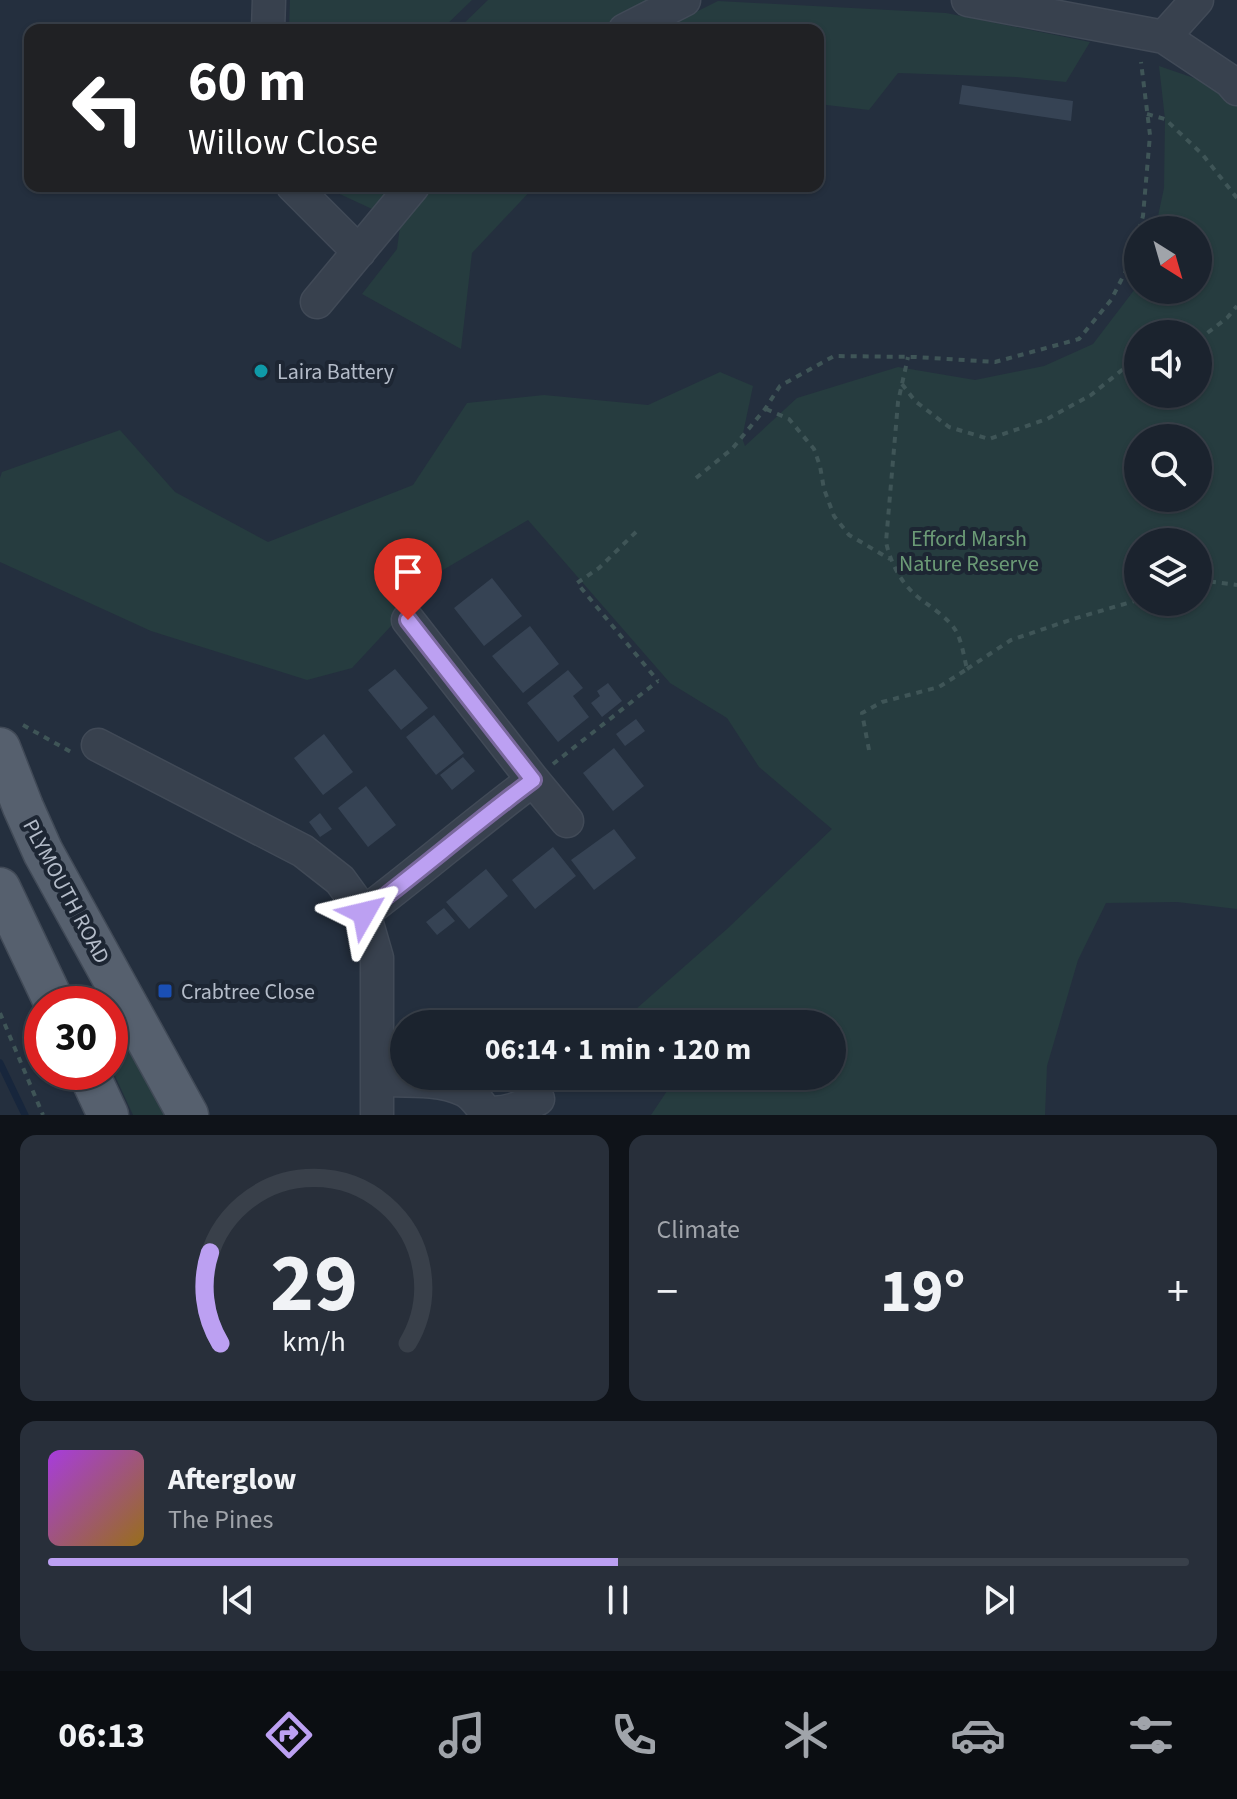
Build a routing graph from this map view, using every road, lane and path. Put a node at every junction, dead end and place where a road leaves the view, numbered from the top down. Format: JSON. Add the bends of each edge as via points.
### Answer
{"nodes":[{"id":1,"x":269,"y":0,"type":"edge"},
{"id":2,"x":684,"y":0,"type":"edge"},
{"id":3,"x":968,"y":0,"type":"edge"},
{"id":4,"x":1197,"y":0,"type":"edge"},
{"id":5,"x":268,"y":24,"type":"edge"},
{"id":6,"x":637,"y":24,"type":"edge"},
{"id":7,"x":1164,"y":37,"type":"junction"},
{"id":8,"x":1237,"y":89,"type":"edge"},
{"id":9,"x":1147,"y":114,"type":"junction"},
{"id":10,"x":299,"y":192,"type":"edge"},
{"id":11,"x":408,"y":192,"type":"edge"},
{"id":12,"x":1237,"y":198,"type":"edge"},
{"id":13,"x":1143,"y":216,"type":"edge"},
{"id":14,"x":359,"y":252,"type":"junction"},
{"id":15,"x":1124,"y":275,"type":"edge"},
{"id":16,"x":317,"y":302,"type":"dead end"},
{"id":17,"x":1237,"y":306,"type":"edge"},
{"id":18,"x":1212,"y":329,"type":"edge"},
{"id":19,"x":908,"y":357,"type":"junction"},
{"id":20,"x":1124,"y":368,"type":"edge"},
{"id":21,"x":902,"y":384,"type":"junction"},
{"id":22,"x":765,"y":409,"type":"junction"},
{"id":23,"x":696,"y":478,"type":"dead end"},
{"id":24,"x":636,"y":532,"type":"dead end"},
{"id":25,"x":890,"y":559,"type":"junction"},
{"id":26,"x":1212,"y":582,"type":"edge"},
{"id":27,"x":1237,"y":585,"type":"edge"},
{"id":28,"x":1124,"y":604,"type":"edge"},
{"id":29,"x":408,"y":620,"type":"dead end"},
{"id":30,"x":967,"y":669,"type":"junction"},
{"id":31,"x":6,"y":734,"type":"edge"},
{"id":32,"x":98,"y":745,"type":"joint"},
{"id":33,"x":869,"y":750,"type":"dead end"},
{"id":34,"x":533,"y":780,"type":"junction"},
{"id":35,"x":567,"y":821,"type":"dead end"},
{"id":36,"x":0,"y":888,"type":"edge"},
{"id":37,"x":364,"y":913,"type":"junction"},
{"id":38,"x":46,"y":986,"type":"edge"},
{"id":39,"x":0,"y":1013,"type":"edge"},
{"id":40,"x":377,"y":1080,"type":"junction"},
{"id":41,"x":96,"y":1090,"type":"edge"},
{"id":42,"x":538,"y":1099,"type":"dead end"},
{"id":43,"x":486,"y":1114,"type":"edge"},
{"id":44,"x":43,"y":1115,"type":"edge"},
{"id":45,"x":108,"y":1115,"type":"edge"},
{"id":46,"x":188,"y":1115,"type":"edge"},
{"id":47,"x":377,"y":1115,"type":"edge"}],
"edges":[{"from":1,"to":5,"type":"street"},
{"from":2,"to":6,"type":"street"},
{"from":3,"to":7,"type":"street"},
{"from":4,"to":7,"type":"street"},
{"from":7,"to":8,"type":"street"},
{"from":7,"to":9,"type":"path","via":[[1140,51]]},
{"from":9,"to":12,"type":"path","via":[[1165,119],[1193,145]]},
{"from":9,"to":13,"type":"path"},
{"from":10,"to":14,"type":"street"},
{"from":11,"to":14,"type":"street"},
{"from":14,"to":16,"type":"street"},
{"from":15,"to":19,"type":"path","via":[[1079,339],[995,362]]},
{"from":17,"to":18,"type":"path"},
{"from":19,"to":21,"type":"path"},
{"from":19,"to":22,"type":"path","via":[[834,356],[780,386]]},
{"from":20,"to":21,"type":"path","via":[[1091,395],[1047,419],[989,439],[949,427]]},
{"from":21,"to":25,"type":"path","via":[[886,542]]},
{"from":22,"to":23,"type":"path","via":[[732,449]]},
{"from":22,"to":25,"type":"path","via":[[789,419],[814,449],[834,516],[849,535]]},
{"from":24,"to":34,"type":"path","via":[[577,583],[658,681]]},
{"from":25,"to":30,"type":"path","via":[[919,599],[956,631]]},
{"from":26,"to":27,"type":"path"},
{"from":28,"to":30,"type":"path","via":[[1011,640]]},
{"from":29,"to":34,"type":"street"},
{"from":30,"to":33,"type":"path","via":[[939,687],[882,702],[862,713]]},
{"from":31,"to":32,"type":"path","via":[[91,763]]},
{"from":31,"to":46,"type":"main road","name":"PLYMOUTH ROAD","via":[[23,807],[43,852]]},
{"from":32,"to":37,"type":"street","via":[[303,851],[340,880]]},
{"from":34,"to":35,"type":"street"},
{"from":34,"to":37,"type":"street"},
{"from":36,"to":38,"type":"main road"},
{"from":37,"to":40,"type":"street","via":[[377,958]]},
{"from":39,"to":44,"type":"path"},
{"from":40,"to":43,"type":"street","via":[[419,1081],[467,1091]]},
{"from":40,"to":47,"type":"street"},
{"from":41,"to":45,"type":"main road"},
{"from":42,"to":43,"type":"street","via":[[497,1115]]}]}
